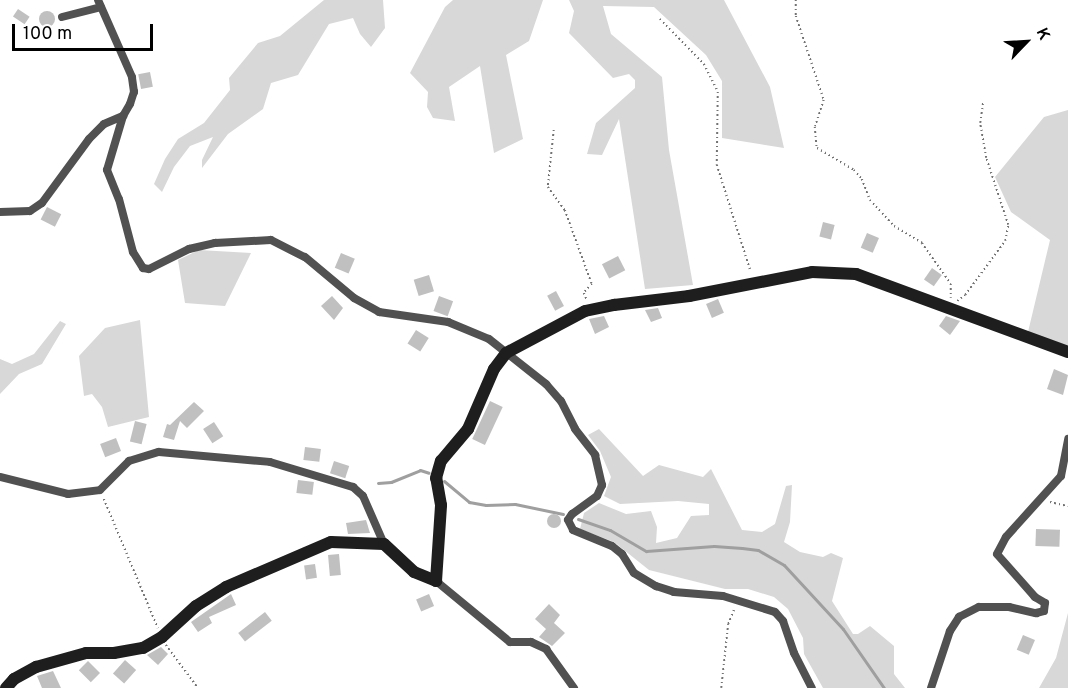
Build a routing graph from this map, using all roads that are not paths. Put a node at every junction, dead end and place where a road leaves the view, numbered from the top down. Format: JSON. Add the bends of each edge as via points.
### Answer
{"nodes":[{"id":1,"x":99,"y":3,"type":"edge"},
{"id":2,"x":62,"y":17,"type":"dead end"},
{"id":3,"x":123,"y":116,"type":"junction"},
{"id":4,"x":0,"y":212,"type":"edge"},
{"id":5,"x":1068,"y":352,"type":"edge"},
{"id":6,"x":506,"y":353,"type":"junction"},
{"id":7,"x":1068,"y":439,"type":"edge"},
{"id":8,"x":0,"y":477,"type":"edge"},
{"id":9,"x":384,"y":544,"type":"junction"},
{"id":10,"x":436,"y":581,"type":"junction"},
{"id":11,"x":6,"y":688,"type":"edge"},
{"id":12,"x":574,"y":688,"type":"edge"},
{"id":13,"x":812,"y":688,"type":"edge"},
{"id":14,"x":931,"y":688,"type":"edge"}],
"edges":[{"from":1,"to":2,"type":"street"},
{"from":1,"to":3,"type":"street","via":[[132,77],[134,92]]},
{"from":3,"to":4,"type":"street","via":[[104,124],[89,139],[42,203],[30,211]]},
{"from":3,"to":6,"type":"street","via":[[107,170],[133,252],[143,268],[215,243],[271,240],[305,257],[368,307],[397,316],[448,322],[489,339]]},
{"from":5,"to":6,"type":"street","via":[[856,274],[812,272],[585,311]]},
{"from":6,"to":10,"type":"street","via":[[494,369],[468,429],[441,461],[436,478],[441,505]]},
{"from":6,"to":13,"type":"street","via":[[561,401],[575,429],[595,455],[602,485],[597,496],[568,520],[573,531],[612,546],[634,573],[656,586],[674,592],[723,596],[775,612],[783,621]]},
{"from":7,"to":14,"type":"street","via":[[1061,476],[1006,537],[997,554],[1045,603],[1044,611],[979,608],[959,617],[950,631]]},
{"from":8,"to":9,"type":"street","via":[[68,494],[100,490],[129,461],[159,452],[270,462],[353,487],[363,496]]},
{"from":9,"to":10,"type":"street","via":[[414,572]]},
{"from":9,"to":11,"type":"street","via":[[331,542],[291,557],[226,586],[143,648],[86,653],[36,667]]},
{"from":10,"to":12,"type":"street","via":[[510,642],[531,642],[546,649]]}]}
